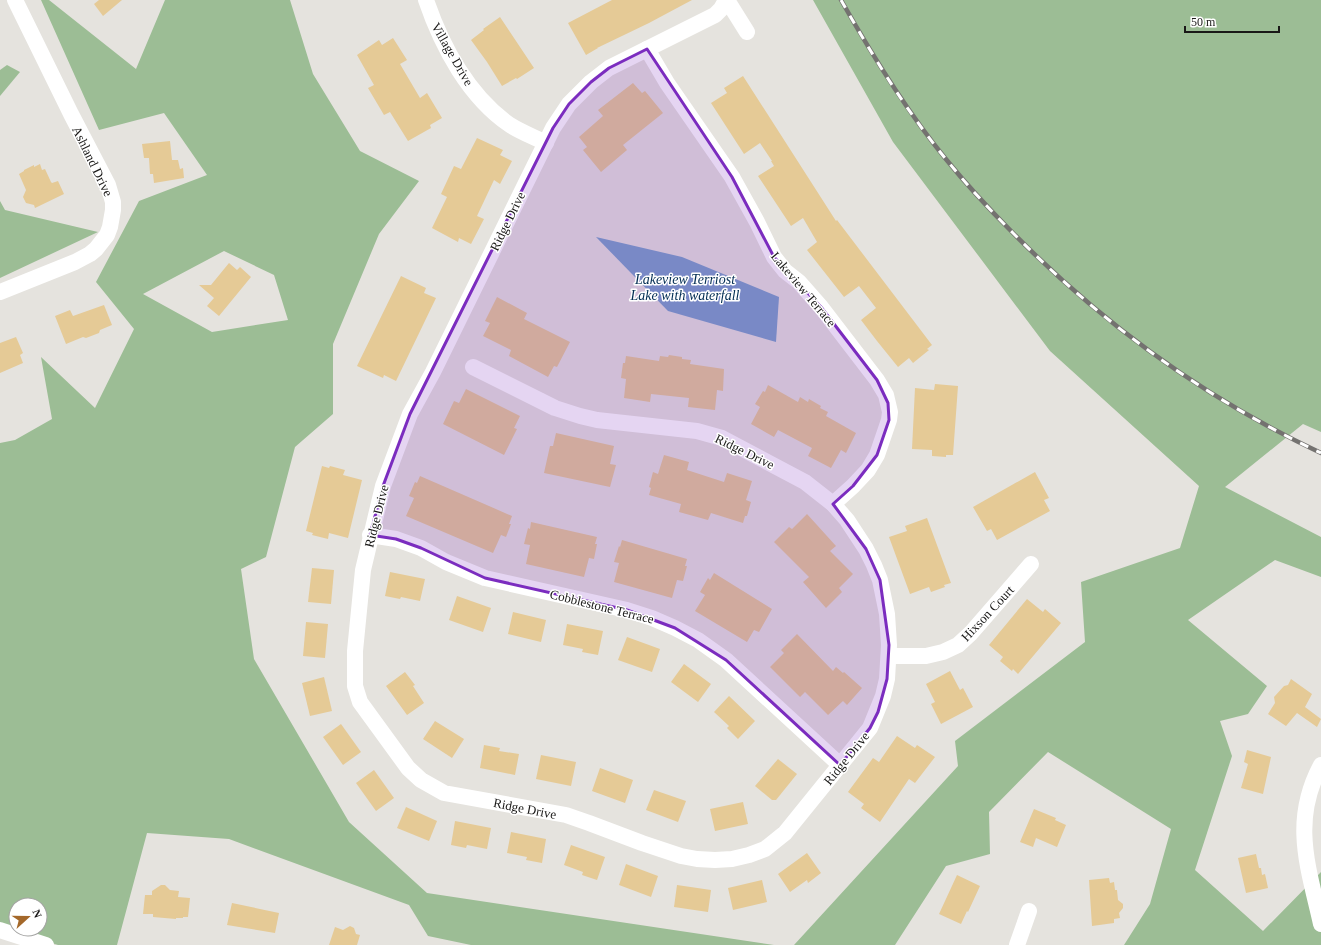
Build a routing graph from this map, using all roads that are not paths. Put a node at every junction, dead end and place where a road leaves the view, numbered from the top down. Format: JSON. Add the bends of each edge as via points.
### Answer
{"nodes":[{"id":1,"x":15,"y":0,"type":"edge"},
{"id":2,"x":426,"y":0,"type":"edge"},
{"id":3,"x":726,"y":0,"type":"edge"},
{"id":4,"x":747,"y":32,"type":"dead end"},
{"id":5,"x":647,"y":49,"type":"junction"},
{"id":6,"x":546,"y":143,"type":"junction"},
{"id":7,"x":0,"y":292,"type":"edge"},
{"id":8,"x":473,"y":367,"type":"dead end"},
{"id":9,"x":833,"y":504,"type":"junction"},
{"id":10,"x":370,"y":535,"type":"junction"},
{"id":11,"x":1032,"y":564,"type":"dead end"},
{"id":12,"x":889,"y":656,"type":"junction"},
{"id":13,"x":1321,"y":764,"type":"edge"},
{"id":14,"x":840,"y":765,"type":"junction"},
{"id":15,"x":1029,"y":911,"type":"dead end"},
{"id":16,"x":1321,"y":924,"type":"edge"},
{"id":17,"x":0,"y":930,"type":"edge"},
{"id":18,"x":46,"y":945,"type":"edge"},
{"id":19,"x":1017,"y":945,"type":"edge"}],
"edges":[{"from":1,"to":7,"type":"street","name":"Ashland Drive","via":[[108,185],[113,210],[107,235],[90,254]]},
{"from":2,"to":6,"type":"street","name":"Village Drive","via":[[442,39],[473,91],[511,126]]},
{"from":3,"to":4,"type":"street"},
{"from":3,"to":5,"type":"street","name":"Ridge Drive","via":[[715,15]]},
{"from":5,"to":6,"type":"street","name":"Ridge Drive","via":[[609,68],[591,82],[569,104]]},
{"from":5,"to":9,"type":"street","name":"Lakeview Terrace","via":[[732,177],[774,257],[821,307],[886,395],[889,420],[877,455],[868,470]]},
{"from":6,"to":10,"type":"street","name":"Ridge Drive","via":[[410,414],[383,486]]},
{"from":8,"to":9,"type":"street","name":"Ridge Drive","via":[[556,408],[580,416],[697,431],[722,438],[805,482]]},
{"from":9,"to":12,"type":"street","name":"Ridge Drive","via":[[866,549],[880,580],[887,614]]},
{"from":10,"to":14,"type":"street","name":"Cobblestone Terrace","via":[[396,539],[421,548],[484,578],[627,610],[676,628],[726,660]]},
{"from":10,"to":14,"type":"street","name":"Ridge Drive","via":[[357,617],[354,651],[355,686],[360,702],[408,768],[433,787],[444,792],[566,815],[681,856],[714,860],[748,855],[772,844],[785,833]]},
{"from":11,"to":12,"type":"street","name":"Hixson Court","via":[[971,633],[958,644],[943,652],[926,656]]},
{"from":12,"to":14,"type":"street","name":"Ridge Drive","via":[[887,679],[878,712],[870,728]]},
{"from":13,"to":16,"type":"street","via":[[1309,792],[1303,826],[1304,843]]},
{"from":15,"to":19,"type":"street"},
{"from":17,"to":18,"type":"street"}]}
